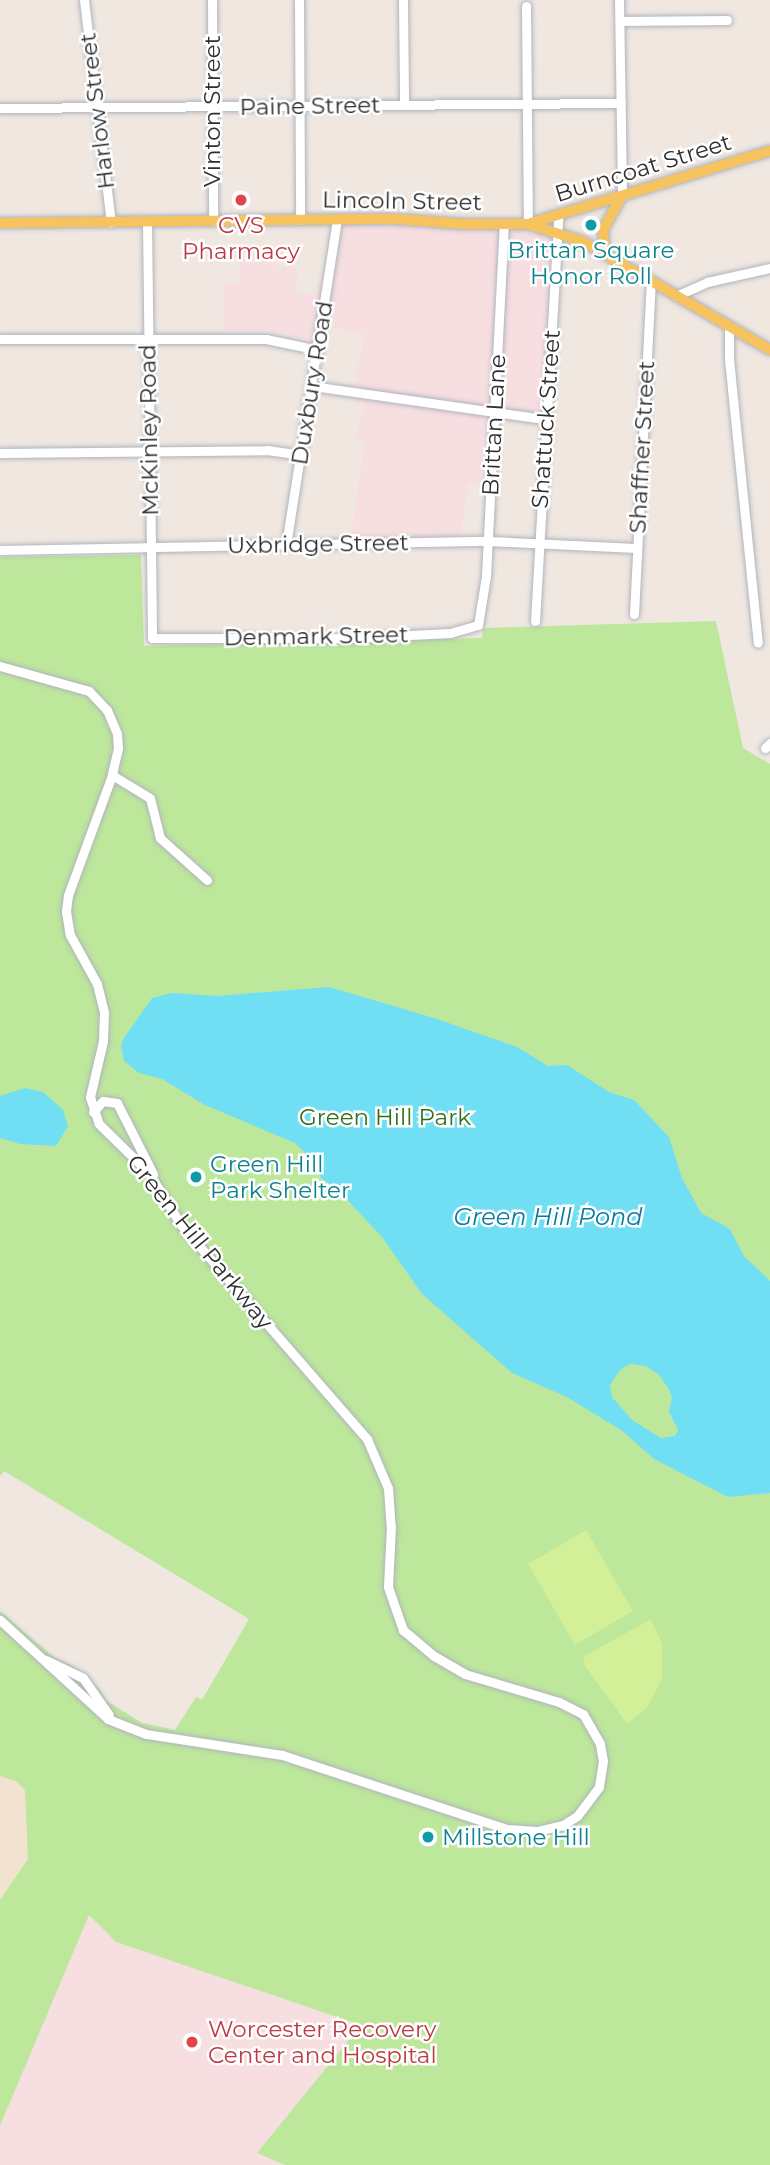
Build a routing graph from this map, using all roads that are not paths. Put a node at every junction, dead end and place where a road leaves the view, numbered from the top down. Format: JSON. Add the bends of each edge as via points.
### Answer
{"nodes":[{"id":1,"x":84,"y":0,"type":"edge"},
{"id":2,"x":212,"y":0,"type":"edge"},
{"id":3,"x":299,"y":0,"type":"edge"},
{"id":4,"x":403,"y":0,"type":"edge"},
{"id":5,"x":619,"y":0,"type":"edge"},
{"id":6,"x":526,"y":6,"type":"dead end"},
{"id":7,"x":727,"y":20,"type":"dead end"},
{"id":8,"x":621,"y":21,"type":"junction"},
{"id":9,"x":621,"y":103,"type":"junction"},
{"id":10,"x":404,"y":104,"type":"junction"},
{"id":11,"x":528,"y":104,"type":"junction"},
{"id":12,"x":97,"y":106,"type":"junction"},
{"id":13,"x":299,"y":106,"type":"junction"},
{"id":14,"x":213,"y":107,"type":"junction"},
{"id":15,"x":0,"y":108,"type":"edge"},
{"id":16,"x":770,"y":151,"type":"edge"},
{"id":17,"x":622,"y":196,"type":"junction"},
{"id":18,"x":558,"y":216,"type":"junction"},
{"id":19,"x":300,"y":220,"type":"junction"},
{"id":20,"x":337,"y":220,"type":"junction"},
{"id":21,"x":213,"y":221,"type":"junction"},
{"id":22,"x":111,"y":222,"type":"junction"},
{"id":23,"x":147,"y":222,"type":"junction"},
{"id":24,"x":0,"y":223,"type":"edge"},
{"id":25,"x":528,"y":224,"type":"junction"},
{"id":26,"x":504,"y":225,"type":"junction"},
{"id":27,"x":558,"y":231,"type":"junction"},
{"id":28,"x":605,"y":253,"type":"junction"},
{"id":29,"x":770,"y":268,"type":"edge"},
{"id":30,"x":651,"y":281,"type":"junction"},
{"id":31,"x":676,"y":296,"type":"junction"},
{"id":32,"x":729,"y":326,"type":"junction"},
{"id":33,"x":0,"y":339,"type":"edge"},
{"id":34,"x":147,"y":340,"type":"junction"},
{"id":35,"x":318,"y":350,"type":"junction"},
{"id":36,"x":770,"y":350,"type":"edge"},
{"id":37,"x":313,"y":387,"type":"junction"},
{"id":38,"x":495,"y":414,"type":"junction"},
{"id":39,"x":545,"y":419,"type":"junction"},
{"id":40,"x":0,"y":453,"type":"edge"},
{"id":41,"x":149,"y":453,"type":"junction"},
{"id":42,"x":301,"y":455,"type":"junction"},
{"id":43,"x":488,"y":541,"type":"junction"},
{"id":44,"x":538,"y":543,"type":"junction"},
{"id":45,"x":286,"y":545,"type":"junction"},
{"id":46,"x":636,"y":548,"type":"junction"},
{"id":47,"x":150,"y":549,"type":"junction"},
{"id":48,"x":0,"y":550,"type":"edge"},
{"id":49,"x":634,"y":614,"type":"dead end"},
{"id":50,"x":535,"y":621,"type":"dead end"},
{"id":51,"x":478,"y":625,"type":"joint"},
{"id":52,"x":152,"y":638,"type":"joint"},
{"id":53,"x":758,"y":643,"type":"dead end"},
{"id":54,"x":0,"y":666,"type":"edge"},
{"id":55,"x":113,"y":775,"type":"junction"},
{"id":56,"x":207,"y":880,"type":"dead end"},
{"id":57,"x":93,"y":1112,"type":"junction"},
{"id":58,"x":161,"y":1191,"type":"junction"},
{"id":59,"x":0,"y":1620,"type":"edge"},
{"id":60,"x":33,"y":1650,"type":"junction"},
{"id":61,"x":116,"y":1723,"type":"junction"}],
"edges":[{"from":1,"to":12,"type":"street","name":"Harlow Street"},
{"from":2,"to":14,"type":"street","name":"Vinton Street"},
{"from":3,"to":13,"type":"street"},
{"from":4,"to":10,"type":"street"},
{"from":5,"to":8,"type":"street"},
{"from":6,"to":11,"type":"street"},
{"from":7,"to":8,"type":"street"},
{"from":8,"to":9,"type":"street"},
{"from":9,"to":11,"type":"street","name":"Paine Street"},
{"from":9,"to":17,"type":"street"},
{"from":10,"to":11,"type":"street","name":"Paine Street"},
{"from":10,"to":13,"type":"street","name":"Paine Street"},
{"from":11,"to":25,"type":"street"},
{"from":12,"to":14,"type":"street","name":"Paine Street"},
{"from":12,"to":15,"type":"street","name":"Paine Street"},
{"from":12,"to":22,"type":"street","name":"Harlow Street"},
{"from":13,"to":14,"type":"street","name":"Paine Street"},
{"from":13,"to":19,"type":"street"},
{"from":14,"to":21,"type":"street","name":"Vinton Street"},
{"from":16,"to":17,"type":"main road","name":"Burncoat Street"},
{"from":17,"to":18,"type":"main road","name":"Burncoat Street"},
{"from":17,"to":28,"type":"main road","via":[[603,230]]},
{"from":18,"to":25,"type":"main road","name":"Burncoat Street"},
{"from":18,"to":27,"type":"street","name":"Shattuck Street"},
{"from":19,"to":20,"type":"main road","name":"Lincoln Street"},
{"from":19,"to":21,"type":"main road","name":"Lincoln Street"},
{"from":20,"to":26,"type":"main road","name":"Lincoln Street"},
{"from":20,"to":35,"type":"street","name":"Duxbury Road"},
{"from":21,"to":23,"type":"main road","name":"Lincoln Street"},
{"from":22,"to":23,"type":"main road","name":"Lincoln Street"},
{"from":22,"to":24,"type":"main road","name":"Lincoln Street"},
{"from":23,"to":34,"type":"street","name":"McKinley Road"},
{"from":25,"to":26,"type":"main road","name":"Lincoln Street"},
{"from":25,"to":27,"type":"main road","name":"Lincoln Street"},
{"from":26,"to":38,"type":"street","name":"Brittan Lane"},
{"from":27,"to":28,"type":"main road","name":"Lincoln Street"},
{"from":27,"to":39,"type":"street","name":"Shattuck Street"},
{"from":28,"to":30,"type":"main road","name":"Lincoln Street"},
{"from":29,"to":31,"type":"street","via":[[707,282]]},
{"from":30,"to":31,"type":"main road","name":"Lincoln Street"},
{"from":30,"to":46,"type":"street","name":"Shaffner Street"},
{"from":31,"to":32,"type":"main road","name":"Lincoln Street"},
{"from":32,"to":36,"type":"main road","name":"Lincoln Street"},
{"from":32,"to":53,"type":"street"},
{"from":33,"to":34,"type":"street"},
{"from":34,"to":35,"type":"street","via":[[266,339]]},
{"from":34,"to":41,"type":"street","name":"McKinley Road"},
{"from":35,"to":37,"type":"street","name":"Duxbury Road"},
{"from":37,"to":38,"type":"street"},
{"from":37,"to":42,"type":"street","name":"Duxbury Road"},
{"from":38,"to":39,"type":"street"},
{"from":38,"to":43,"type":"street","name":"Brittan Lane"},
{"from":39,"to":44,"type":"street","name":"Shattuck Street"},
{"from":40,"to":41,"type":"street"},
{"from":41,"to":42,"type":"street","via":[[267,450]]},
{"from":41,"to":47,"type":"street","name":"McKinley Road"},
{"from":42,"to":45,"type":"street","name":"Duxbury Road"},
{"from":43,"to":44,"type":"street","name":"Uxbridge Street"},
{"from":43,"to":45,"type":"street","name":"Uxbridge Street"},
{"from":43,"to":51,"type":"street","name":"Brittan Lane"},
{"from":44,"to":46,"type":"street","name":"Uxbridge Street"},
{"from":44,"to":50,"type":"street","name":"Shattuck Street"},
{"from":45,"to":47,"type":"street","name":"Uxbridge Street"},
{"from":46,"to":49,"type":"street","name":"Shaffner Street"},
{"from":47,"to":48,"type":"street","name":"Uxbridge Street"},
{"from":47,"to":52,"type":"street","name":"McKinley Road"},
{"from":51,"to":52,"type":"street","name":"Denmark Street","via":[[463,632],[351,638]]},
{"from":54,"to":55,"type":"street","via":[[72,684],[96,696],[117,734]]},
{"from":55,"to":56,"type":"street","via":[[150,798],[160,838]]},
{"from":55,"to":57,"type":"street","via":[[66,908],[70,935],[97,984],[104,1013],[103,1041],[90,1097]]},
{"from":57,"to":58,"type":"street","name":"Green Hill Parkway","via":[[108,1135]]},
{"from":57,"to":58,"type":"street","via":[[103,1101],[117,1103]]},
{"from":58,"to":61,"type":"street","name":"Green Hill Parkway","via":[[181,1225],[367,1439],[388,1488],[387,1583],[403,1630],[434,1656],[472,1678],[579,1710],[595,1731],[603,1761],[599,1787],[577,1816],[549,1829],[517,1830],[485,1824],[282,1755],[163,1738]]},
{"from":59,"to":60,"type":"street"},
{"from":60,"to":61,"type":"street"},
{"from":60,"to":61,"type":"street","via":[[83,1678]]}]}
